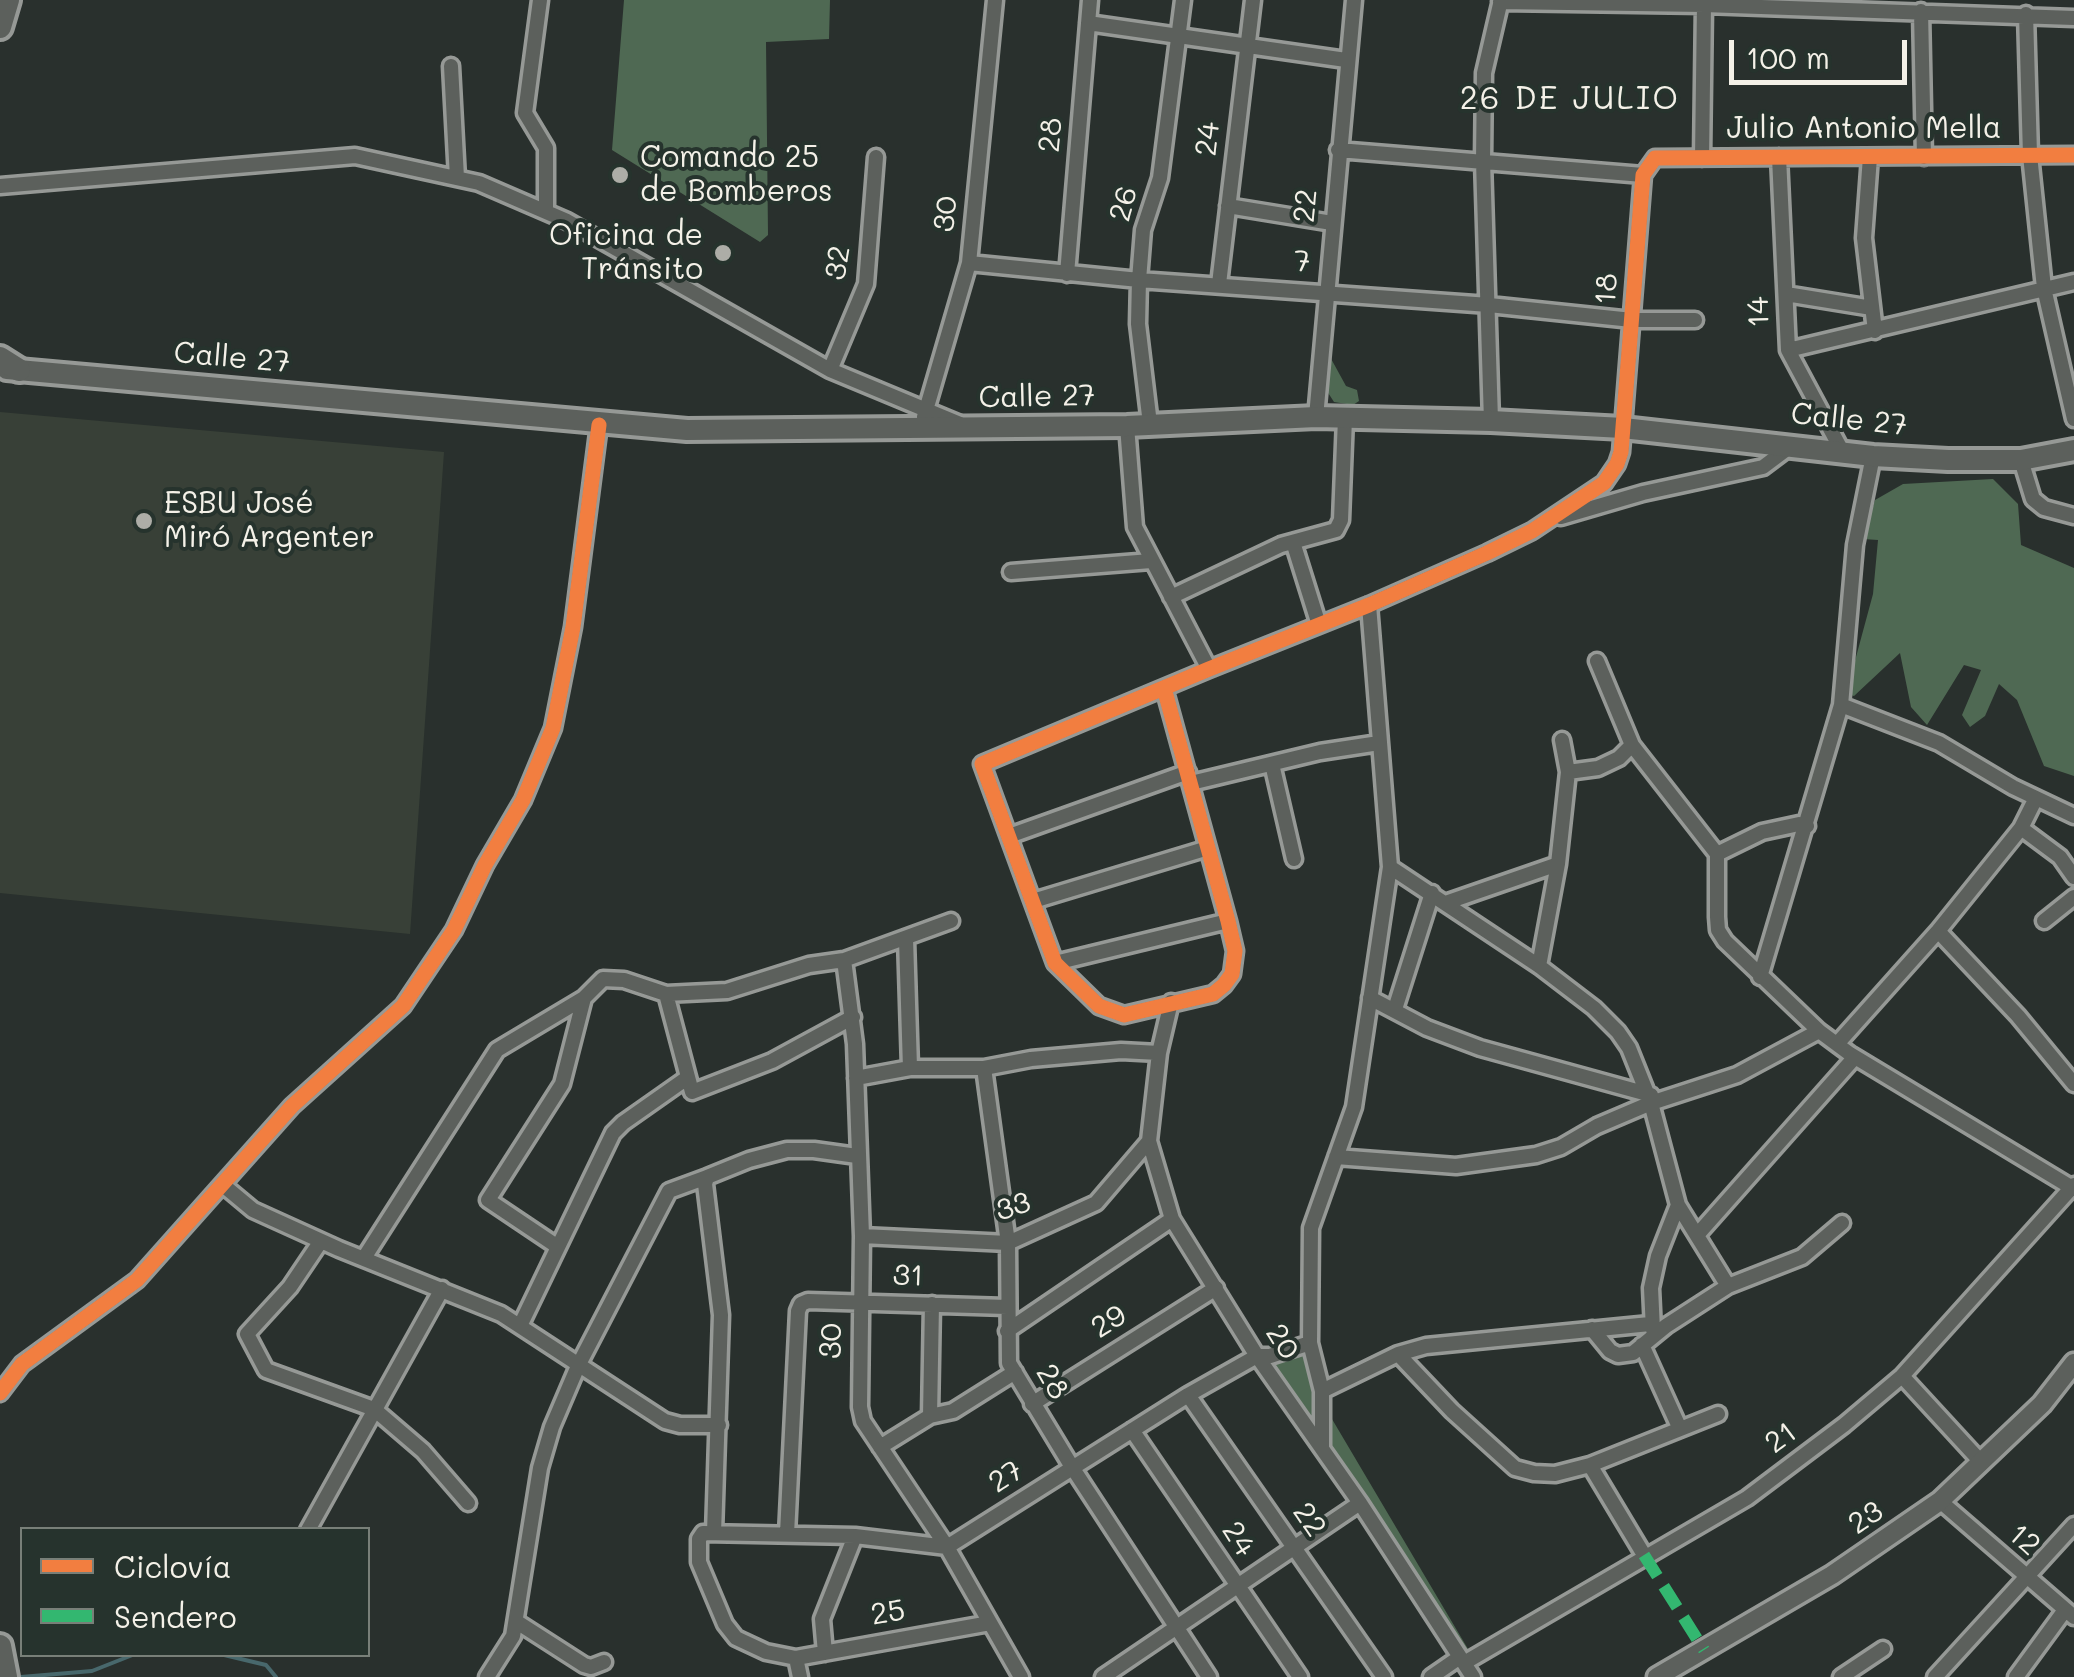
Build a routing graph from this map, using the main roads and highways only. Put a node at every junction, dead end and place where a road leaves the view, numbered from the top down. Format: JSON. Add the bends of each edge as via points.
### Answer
{"nodes":[{"id":1,"x":8,"y":0,"type":"edge"},
{"id":2,"x":0,"y":27,"type":"edge"},
{"id":3,"x":5,"y":367,"type":"edge"},
{"id":4,"x":2074,"y":450,"type":"edge"},
{"id":5,"x":0,"y":1646,"type":"edge"},
{"id":6,"x":6,"y":1677,"type":"edge"}],
"edges":[{"from":1,"to":2,"type":"highway"},
{"from":3,"to":4,"type":"main road","name":"Calle 27","via":[[687,430],[924,421],[975,428],[1127,426],[1316,417],[1623,428],[1872,456],[2022,460]]},
{"from":5,"to":6,"type":"highway"}]}
